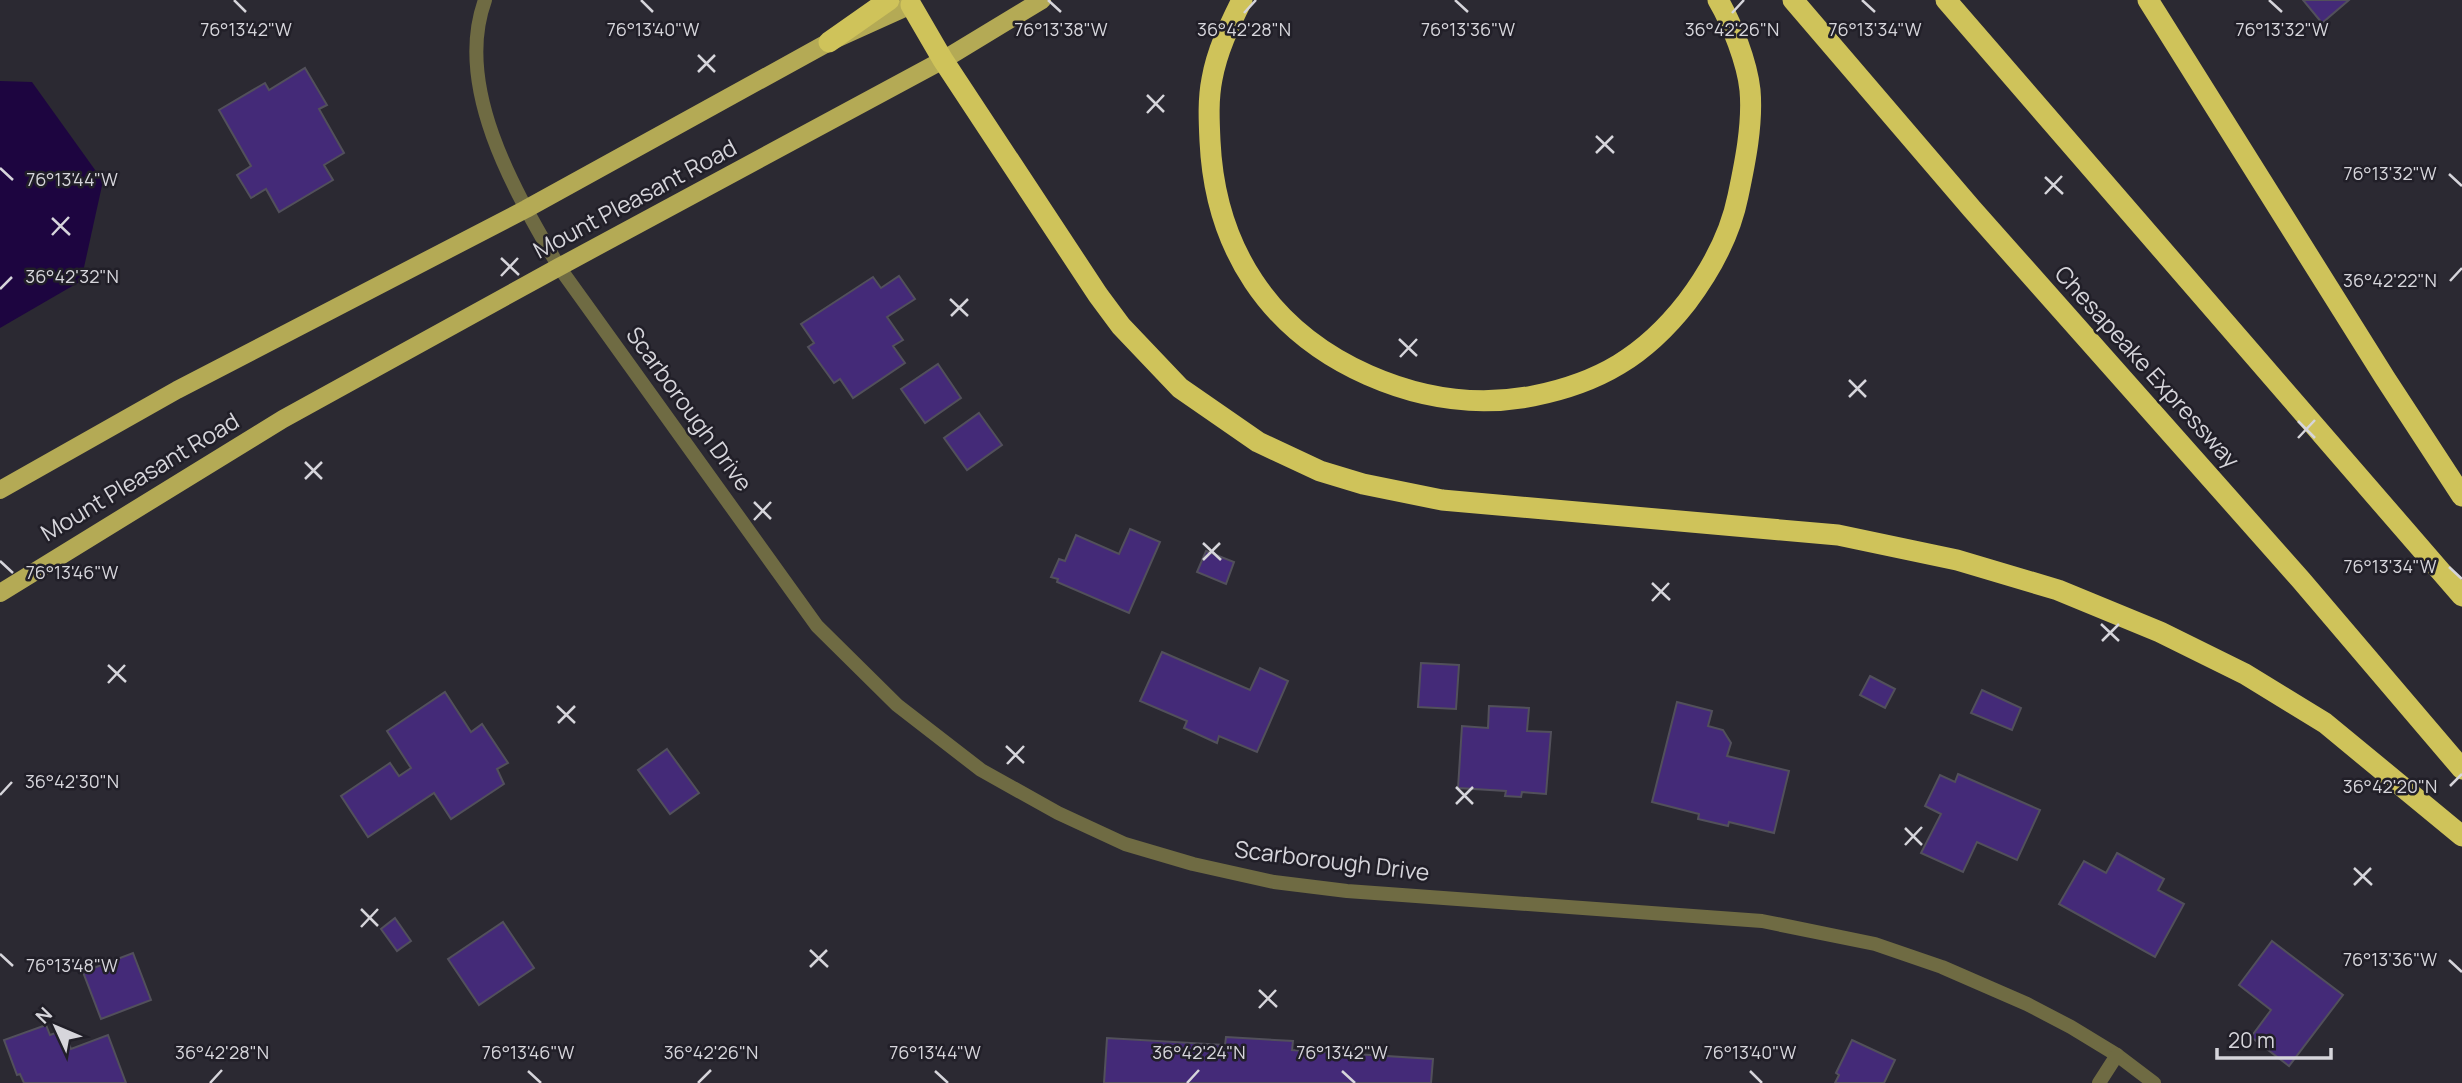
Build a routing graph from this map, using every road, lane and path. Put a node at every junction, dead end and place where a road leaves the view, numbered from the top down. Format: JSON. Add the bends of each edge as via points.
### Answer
{"nodes":[{"id":1,"x":485,"y":0,"type":"edge"},
{"id":2,"x":889,"y":0,"type":"edge"},
{"id":3,"x":1042,"y":0,"type":"edge"},
{"id":4,"x":1242,"y":0,"type":"edge"},
{"id":5,"x":1718,"y":0,"type":"edge"},
{"id":6,"x":1793,"y":0,"type":"edge"},
{"id":7,"x":1946,"y":0,"type":"edge"},
{"id":8,"x":2148,"y":0,"type":"edge"},
{"id":9,"x":911,"y":5,"type":"joint"},
{"id":10,"x":829,"y":42,"type":"junction"},
{"id":11,"x":943,"y":60,"type":"junction"},
{"id":12,"x":526,"y":209,"type":"junction"},
{"id":13,"x":559,"y":267,"type":"junction"},
{"id":14,"x":0,"y":490,"type":"edge"},
{"id":15,"x":2462,"y":496,"type":"edge"},
{"id":16,"x":0,"y":593,"type":"edge"},
{"id":17,"x":2462,"y":596,"type":"edge"},
{"id":18,"x":2462,"y":769,"type":"edge"},
{"id":19,"x":2462,"y":836,"type":"edge"},
{"id":20,"x":2117,"y":1055,"type":"junction"},
{"id":21,"x":2099,"y":1083,"type":"edge"},
{"id":22,"x":2154,"y":1083,"type":"edge"}],
"edges":[{"from":1,"to":12,"type":"street","name":"Scarborough Drive","via":[[476,50],[477,81],[485,115]]},
{"from":2,"to":10,"type":"highway"},
{"from":3,"to":11,"type":"main road","name":"Mount Pleasant Road"},
{"from":4,"to":5,"type":"highway","via":[[1223,38],[1212,79],[1209,131],[1211,170],[1225,229],[1240,261],[1292,326],[1349,366],[1420,394],[1506,401],[1580,385],[1626,362],[1670,324],[1709,273],[1733,221],[1742,179],[1750,89],[1732,25]]},
{"from":6,"to":18,"type":"highway","name":"Chesapeake Expressway"},
{"from":7,"to":17,"type":"highway"},
{"from":8,"to":15,"type":"highway"},
{"from":9,"to":10,"type":"main road","name":"Mount Pleasant Road"},
{"from":9,"to":11,"type":"highway"},
{"from":10,"to":12,"type":"main road","name":"Mount Pleasant Road"},
{"from":11,"to":13,"type":"main road","name":"Mount Pleasant Road"},
{"from":11,"to":19,"type":"highway","via":[[1121,326],[1180,388],[1258,442],[1320,471],[1441,500],[1838,535],[1957,560],[2058,590],[2245,674],[2325,723]]},
{"from":12,"to":13,"type":"street","name":"Scarborough Drive"},
{"from":12,"to":14,"type":"main road","name":"Mount Pleasant Road","via":[[177,390]]},
{"from":13,"to":16,"type":"main road","name":"Mount Pleasant Road","via":[[284,419]]},
{"from":13,"to":20,"type":"street","name":"Scarborough Drive","via":[[817,626],[897,705],[981,770],[1058,813],[1125,844],[1275,882],[1762,921],[1875,944],[2027,1004]]},
{"from":20,"to":21,"type":"street"},
{"from":20,"to":22,"type":"street","name":"Scarborough Drive"}]}
